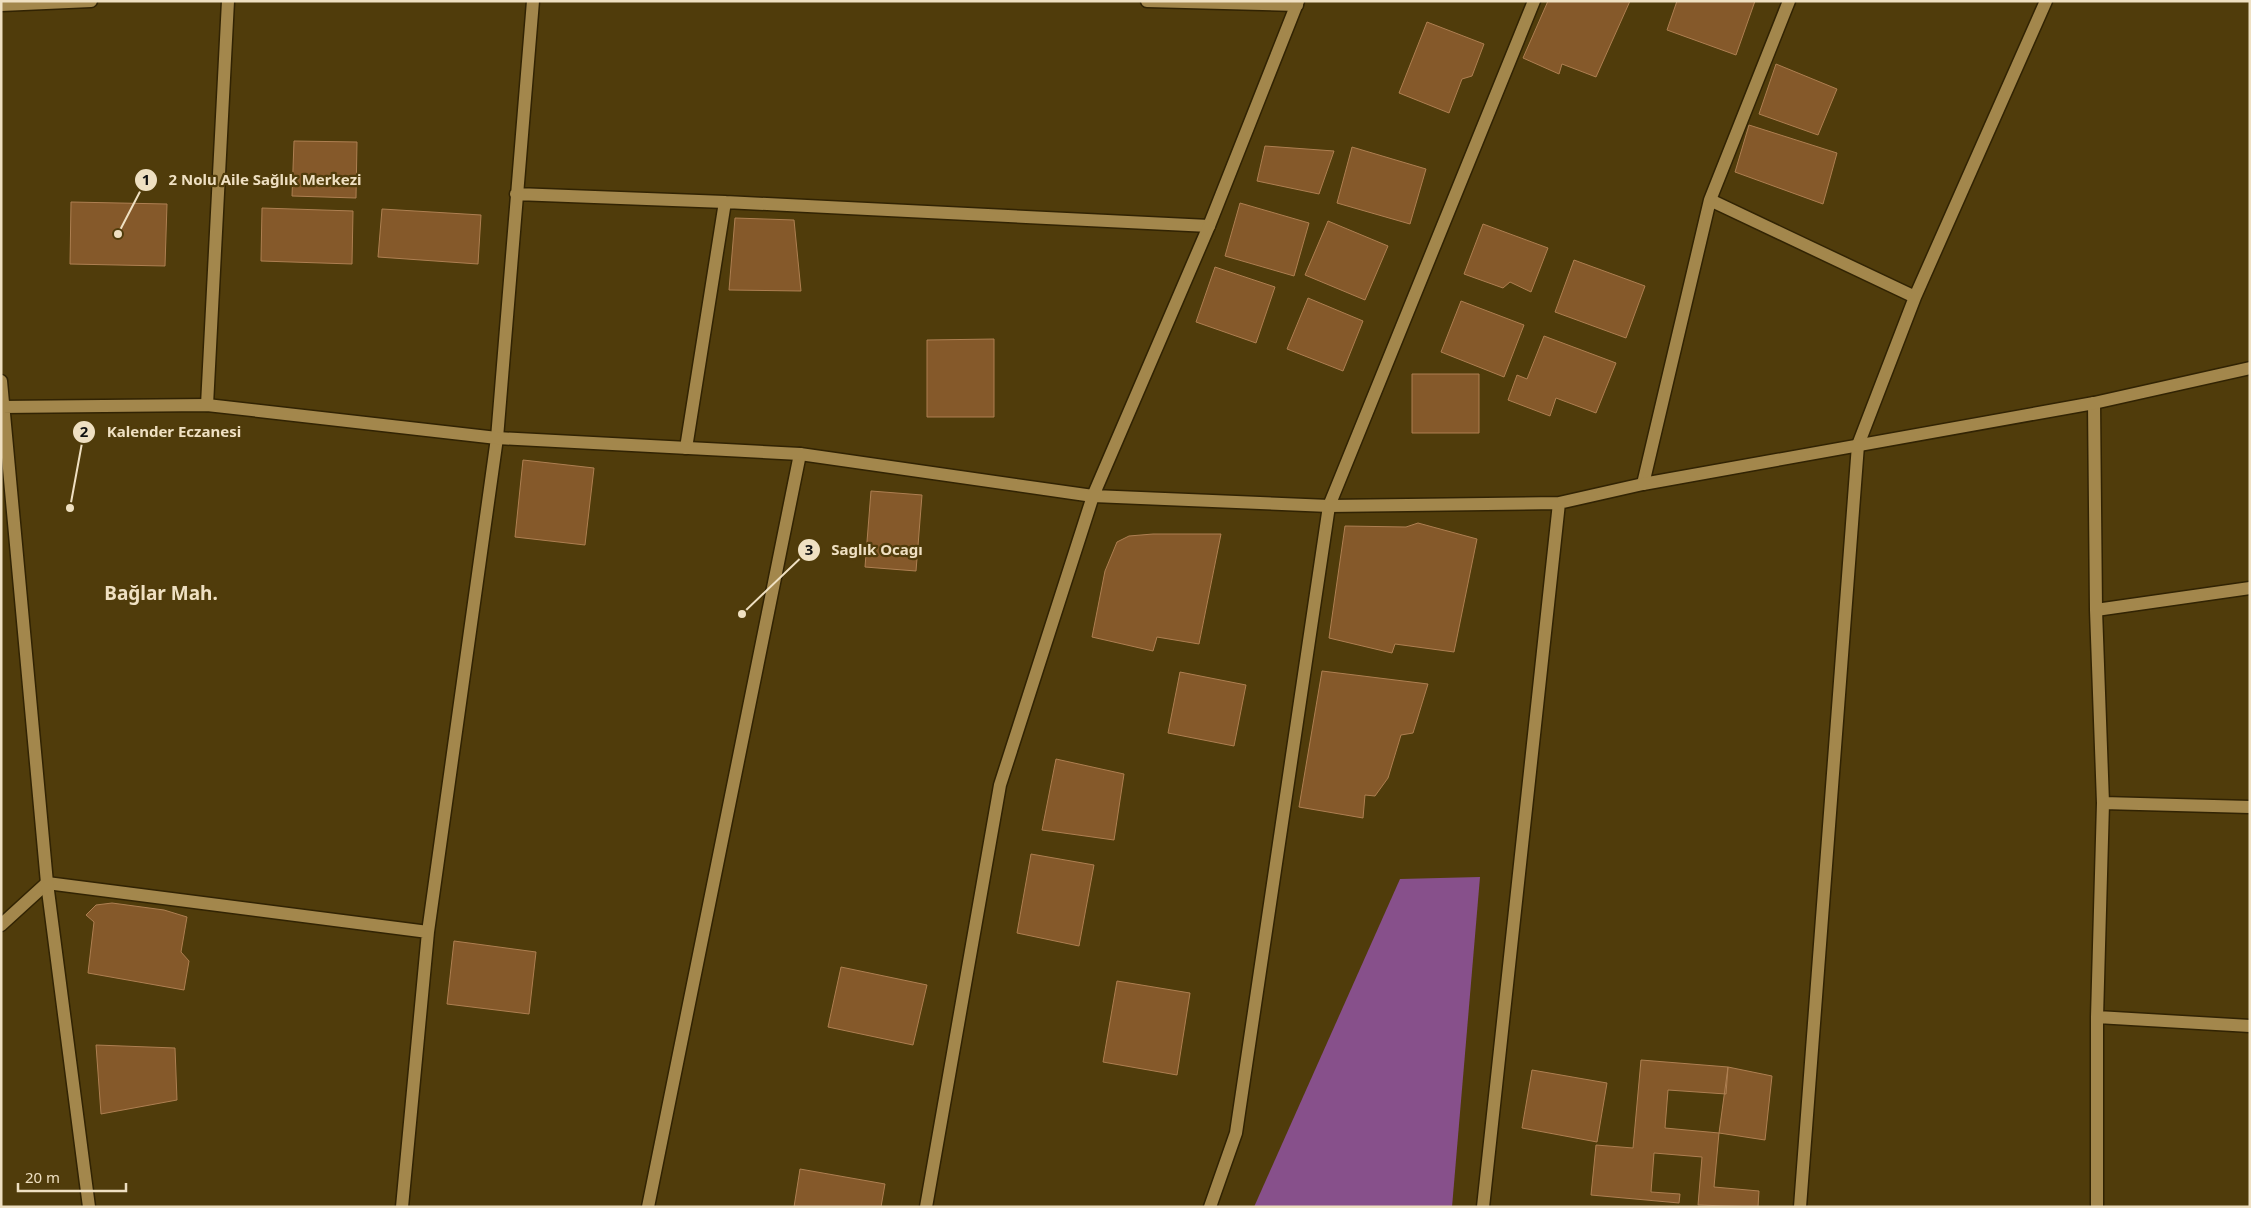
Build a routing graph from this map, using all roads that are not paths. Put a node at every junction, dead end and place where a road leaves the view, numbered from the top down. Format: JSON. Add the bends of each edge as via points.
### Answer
{"nodes":[{"id":1,"x":92,"y":1,"type":"edge"},
{"id":2,"x":228,"y":1,"type":"edge"},
{"id":3,"x":533,"y":1,"type":"edge"},
{"id":4,"x":1147,"y":1,"type":"edge"},
{"id":5,"x":1534,"y":1,"type":"edge"},
{"id":6,"x":1789,"y":1,"type":"edge"},
{"id":7,"x":2046,"y":1,"type":"edge"},
{"id":8,"x":1298,"y":3,"type":"edge"},
{"id":9,"x":1,"y":6,"type":"edge"},
{"id":10,"x":516,"y":194,"type":"junction"},
{"id":11,"x":1710,"y":200,"type":"junction"},
{"id":12,"x":725,"y":202,"type":"junction"},
{"id":13,"x":1209,"y":226,"type":"junction"},
{"id":14,"x":1915,"y":297,"type":"junction"},
{"id":15,"x":2250,"y":368,"type":"edge"},
{"id":16,"x":1,"y":381,"type":"edge"},
{"id":17,"x":2094,"y":403,"type":"junction"},
{"id":18,"x":207,"y":405,"type":"junction"},
{"id":19,"x":3,"y":407,"type":"edge"},
{"id":20,"x":497,"y":438,"type":"junction"},
{"id":21,"x":1858,"y":445,"type":"junction"},
{"id":22,"x":686,"y":448,"type":"junction"},
{"id":23,"x":800,"y":454,"type":"junction"},
{"id":24,"x":1642,"y":484,"type":"junction"},
{"id":25,"x":1093,"y":496,"type":"junction"},
{"id":26,"x":1558,"y":503,"type":"junction"},
{"id":27,"x":1329,"y":506,"type":"junction"},
{"id":28,"x":2250,"y":588,"type":"edge"},
{"id":29,"x":2096,"y":610,"type":"junction"},
{"id":30,"x":2103,"y":803,"type":"junction"},
{"id":31,"x":2250,"y":807,"type":"edge"},
{"id":32,"x":47,"y":883,"type":"junction"},
{"id":33,"x":1,"y":925,"type":"edge"},
{"id":34,"x":428,"y":932,"type":"junction"},
{"id":35,"x":2097,"y":1017,"type":"junction"},
{"id":36,"x":2250,"y":1026,"type":"edge"},
{"id":37,"x":89,"y":1207,"type":"edge"},
{"id":38,"x":402,"y":1207,"type":"edge"},
{"id":39,"x":648,"y":1207,"type":"edge"},
{"id":40,"x":926,"y":1207,"type":"edge"},
{"id":41,"x":1210,"y":1207,"type":"edge"},
{"id":42,"x":1484,"y":1207,"type":"edge"},
{"id":43,"x":1800,"y":1207,"type":"edge"},
{"id":44,"x":2097,"y":1207,"type":"edge"}],
"edges":[{"from":1,"to":9,"type":"street"},
{"from":2,"to":18,"type":"street"},
{"from":3,"to":10,"type":"street"},
{"from":4,"to":8,"type":"street"},
{"from":5,"to":27,"type":"street"},
{"from":6,"to":11,"type":"street"},
{"from":7,"to":14,"type":"street"},
{"from":8,"to":13,"type":"street"},
{"from":10,"to":12,"type":"street"},
{"from":10,"to":20,"type":"street"},
{"from":11,"to":14,"type":"street"},
{"from":11,"to":24,"type":"street"},
{"from":12,"to":13,"type":"street"},
{"from":12,"to":22,"type":"street"},
{"from":13,"to":25,"type":"street"},
{"from":14,"to":21,"type":"street"},
{"from":15,"to":17,"type":"street"},
{"from":16,"to":19,"type":"street"},
{"from":17,"to":21,"type":"street"},
{"from":17,"to":29,"type":"street"},
{"from":18,"to":19,"type":"street"},
{"from":18,"to":20,"type":"street"},
{"from":19,"to":32,"type":"street"},
{"from":20,"to":22,"type":"street"},
{"from":20,"to":34,"type":"street"},
{"from":21,"to":24,"type":"street"},
{"from":21,"to":43,"type":"street"},
{"from":22,"to":23,"type":"street"},
{"from":23,"to":25,"type":"street"},
{"from":23,"to":39,"type":"street"},
{"from":24,"to":26,"type":"street"},
{"from":25,"to":27,"type":"street"},
{"from":25,"to":40,"type":"street","via":[[1000,785]]},
{"from":26,"to":27,"type":"street"},
{"from":26,"to":42,"type":"street"},
{"from":27,"to":41,"type":"street","via":[[1236,1132]]},
{"from":28,"to":29,"type":"street"},
{"from":29,"to":30,"type":"street"},
{"from":30,"to":31,"type":"street"},
{"from":30,"to":35,"type":"street"},
{"from":32,"to":33,"type":"street"},
{"from":32,"to":34,"type":"street"},
{"from":32,"to":37,"type":"street"},
{"from":34,"to":38,"type":"street"},
{"from":35,"to":36,"type":"street"},
{"from":35,"to":44,"type":"street"}]}
